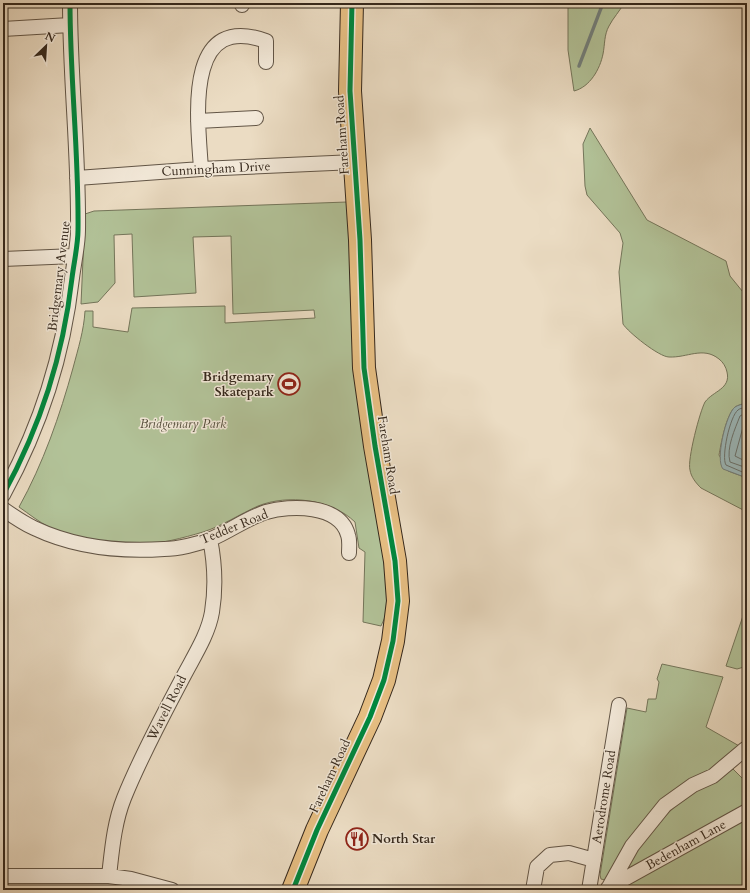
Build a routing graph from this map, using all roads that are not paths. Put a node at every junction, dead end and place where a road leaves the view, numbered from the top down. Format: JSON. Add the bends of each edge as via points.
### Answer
{"nodes":[{"id":1,"x":70,"y":3,"type":"edge"},
{"id":2,"x":352,"y":3,"type":"edge"},
{"id":3,"x":70,"y":25,"type":"junction"},
{"id":4,"x":3,"y":29,"type":"edge"},
{"id":5,"x":266,"y":62,"type":"dead end"},
{"id":6,"x":256,"y":118,"type":"dead end"},
{"id":7,"x":198,"y":121,"type":"junction"},
{"id":8,"x":355,"y":162,"type":"junction"},
{"id":9,"x":201,"y":169,"type":"junction"},
{"id":10,"x":77,"y":178,"type":"junction"},
{"id":11,"x":75,"y":256,"type":"junction"},
{"id":12,"x":3,"y":258,"type":"edge"},
{"id":13,"x":3,"y":495,"type":"edge"},
{"id":14,"x":3,"y":509,"type":"edge"},
{"id":15,"x":210,"y":539,"type":"junction"},
{"id":16,"x":349,"y":553,"type":"dead end"},
{"id":17,"x":619,"y":705,"type":"dead end"},
{"id":18,"x":745,"y":749,"type":"dead end"},
{"id":19,"x":747,"y":811,"type":"edge"},
{"id":20,"x":594,"y":860,"type":"junction"},
{"id":21,"x":3,"y":876,"type":"edge"},
{"id":22,"x":109,"y":876,"type":"junction"},
{"id":23,"x":606,"y":889,"type":"edge"},
{"id":24,"x":168,"y":890,"type":"edge"},
{"id":25,"x":294,"y":890,"type":"edge"},
{"id":26,"x":532,"y":890,"type":"edge"},
{"id":27,"x":589,"y":890,"type":"edge"}],
"edges":[{"from":1,"to":3,"type":"street","name":"Bridgemary Avenue"},
{"from":2,"to":8,"type":"main road","name":"Fareham Road","via":[[350,91]]},
{"from":3,"to":4,"type":"street"},
{"from":3,"to":10,"type":"street","name":"Bridgemary Avenue"},
{"from":5,"to":7,"type":"street","via":[[266,41],[255,37],[237,36],[220,40],[207,57],[202,74],[198,97]]},
{"from":6,"to":7,"type":"street"},
{"from":7,"to":9,"type":"street"},
{"from":8,"to":9,"type":"street","name":"Cunningham Drive"},
{"from":8,"to":25,"type":"main road","name":"Fareham Road","via":[[364,368],[395,561],[398,602],[384,680],[370,717],[317,830]]},
{"from":9,"to":10,"type":"street","name":"Cunningham Drive"},
{"from":10,"to":11,"type":"street","name":"Bridgemary Avenue","via":[[78,231]]},
{"from":11,"to":12,"type":"street"},
{"from":11,"to":13,"type":"street","name":"Bridgemary Avenue","via":[[59,356],[41,414],[22,460]]},
{"from":14,"to":15,"type":"street","name":"Tedder Road","via":[[34,528],[64,540],[93,546],[131,550],[166,549]]},
{"from":15,"to":16,"type":"street","name":"Tedder Road","via":[[265,512],[291,507],[315,509],[333,516],[343,525],[348,535]]},
{"from":15,"to":22,"type":"street","name":"Wavell Road","via":[[215,564],[212,613],[203,638],[155,730],[124,798],[119,813]]},
{"from":17,"to":20,"type":"street","name":"Aerodrome Road"},
{"from":18,"to":23,"type":"street","via":[[713,776],[693,785],[665,805],[632,846]]},
{"from":19,"to":23,"type":"street","name":"Bedenham Lane"},
{"from":20,"to":26,"type":"street","via":[[569,853],[550,855],[537,867]]},
{"from":20,"to":27,"type":"street","name":"Aerodrome Road"},
{"from":21,"to":22,"type":"street"},
{"from":22,"to":24,"type":"street","via":[[131,879]]}]}
